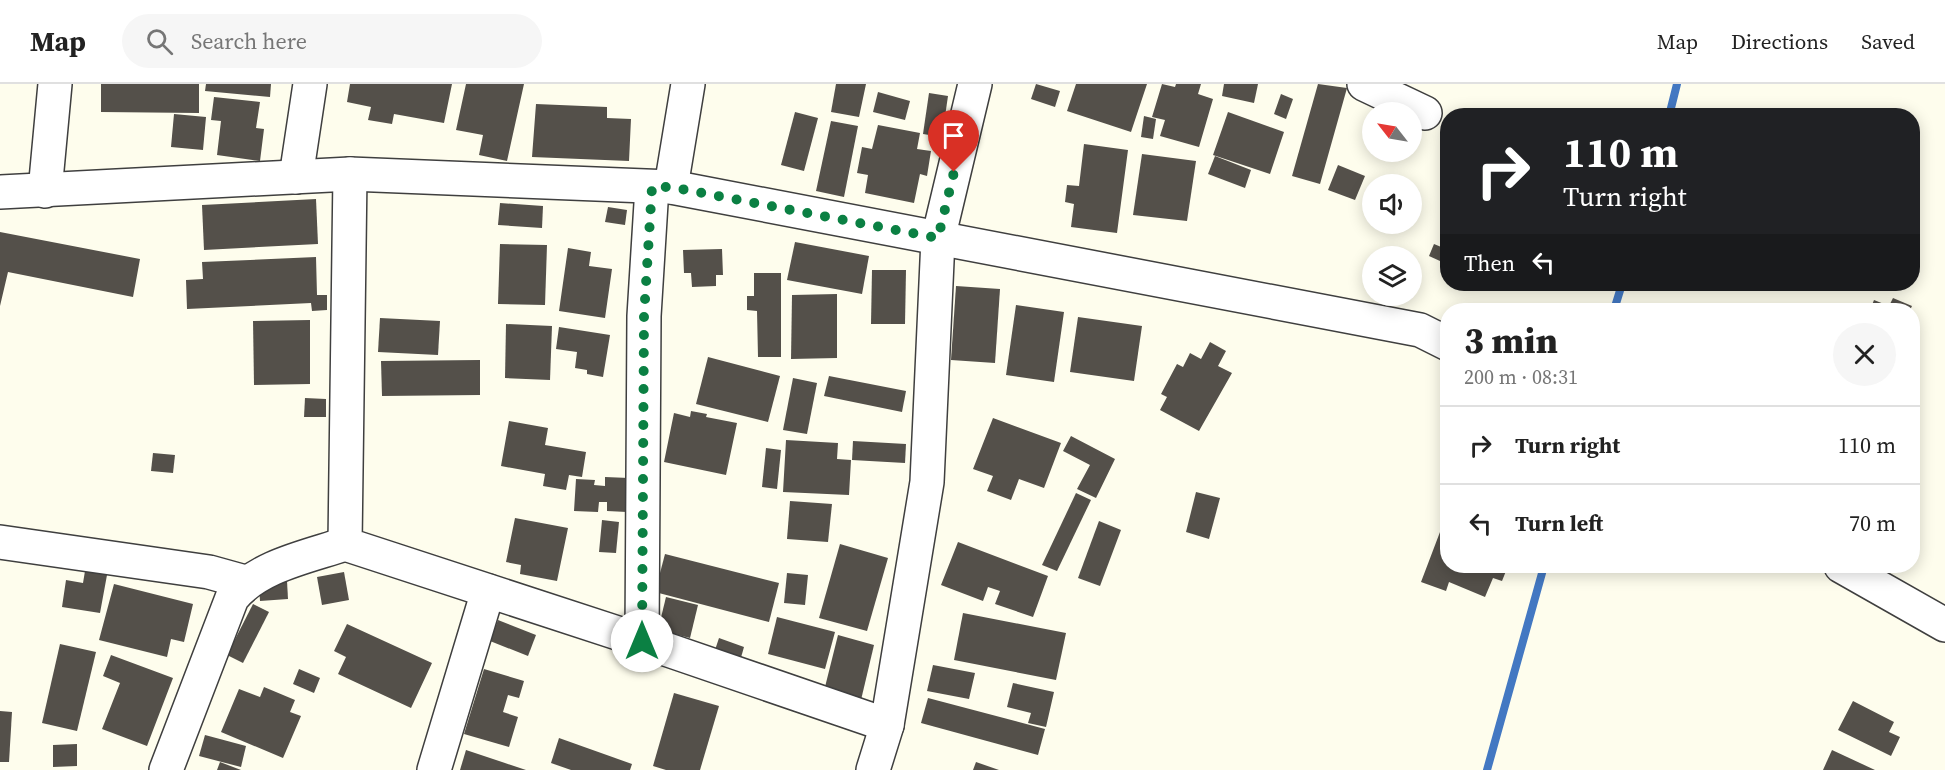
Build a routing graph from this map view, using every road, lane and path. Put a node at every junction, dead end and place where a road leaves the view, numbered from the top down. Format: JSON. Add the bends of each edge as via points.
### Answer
{"nodes":[{"id":1,"x":55,"y":84,"type":"edge"},
{"id":2,"x":309,"y":84,"type":"edge"},
{"id":3,"x":688,"y":84,"type":"edge"},
{"id":4,"x":975,"y":84,"type":"edge"},
{"id":5,"x":1364,"y":84,"type":"edge"},
{"id":6,"x":1425,"y":113,"type":"dead end"},
{"id":7,"x":350,"y":174,"type":"junction"},
{"id":8,"x":296,"y":177,"type":"junction"},
{"id":9,"x":662,"y":187,"type":"junction"},
{"id":10,"x":45,"y":191,"type":"junction"},
{"id":11,"x":0,"y":192,"type":"edge"},
{"id":12,"x":938,"y":238,"type":"junction"},
{"id":13,"x":1440,"y":340,"type":"edge"},
{"id":14,"x":0,"y":542,"type":"edge"},
{"id":15,"x":345,"y":544,"type":"junction"},
{"id":16,"x":1853,"y":573,"type":"edge"},
{"id":17,"x":245,"y":582,"type":"junction"},
{"id":18,"x":488,"y":591,"type":"junction"},
{"id":19,"x":1945,"y":625,"type":"edge"},
{"id":20,"x":642,"y":641,"type":"junction"},
{"id":21,"x":887,"y":725,"type":"junction"},
{"id":22,"x":166,"y":770,"type":"edge"},
{"id":23,"x":434,"y":770,"type":"edge"},
{"id":24,"x":873,"y":770,"type":"edge"}],
"edges":[{"from":1,"to":10,"type":"street"},
{"from":2,"to":8,"type":"street"},
{"from":3,"to":9,"type":"street"},
{"from":4,"to":12,"type":"street"},
{"from":5,"to":6,"type":"street"},
{"from":7,"to":8,"type":"street"},
{"from":7,"to":9,"type":"street"},
{"from":7,"to":15,"type":"street"},
{"from":8,"to":10,"type":"street"},
{"from":9,"to":12,"type":"street"},
{"from":9,"to":20,"type":"street","via":[[644,316]]},
{"from":10,"to":11,"type":"street"},
{"from":12,"to":13,"type":"street","via":[[1420,330]]},
{"from":12,"to":21,"type":"street","via":[[927,483]]},
{"from":14,"to":17,"type":"street","via":[[210,572]]},
{"from":15,"to":17,"type":"street","via":[[276,567]]},
{"from":15,"to":18,"type":"street"},
{"from":16,"to":19,"type":"street"},
{"from":17,"to":22,"type":"street","via":[[223,615]]},
{"from":18,"to":20,"type":"street"},
{"from":18,"to":23,"type":"street"},
{"from":20,"to":21,"type":"street"},
{"from":21,"to":24,"type":"street"}]}
